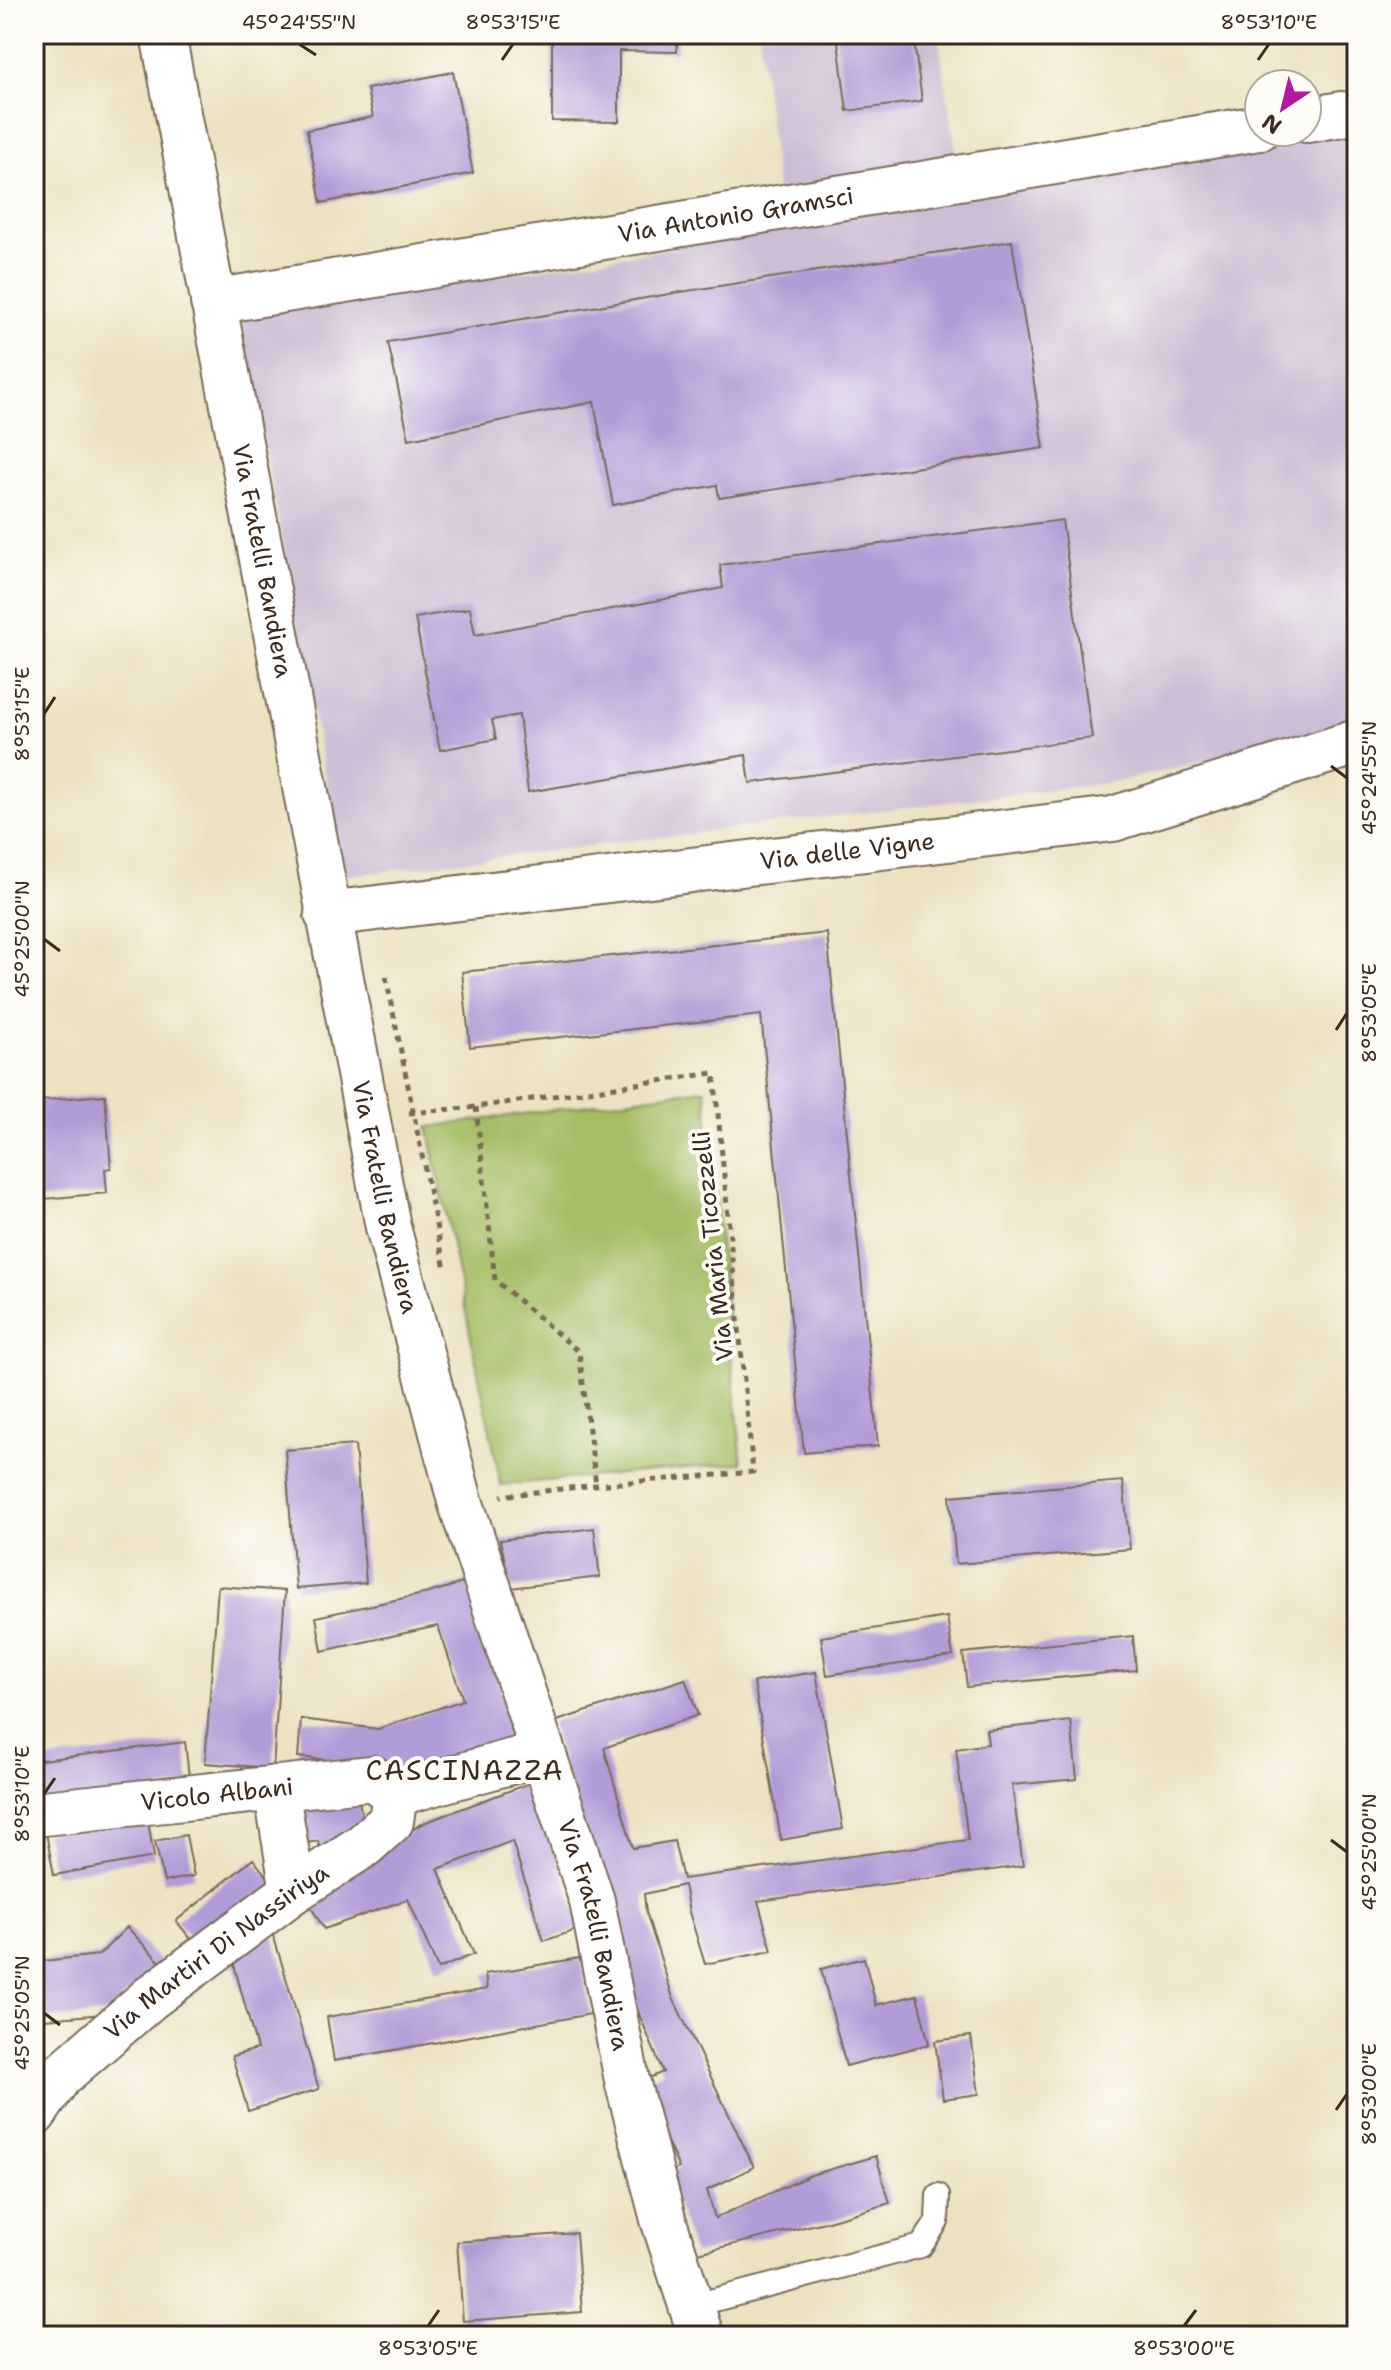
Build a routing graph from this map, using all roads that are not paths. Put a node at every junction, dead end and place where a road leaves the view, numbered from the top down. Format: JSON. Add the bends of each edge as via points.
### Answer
{"nodes":[{"id":1,"x":163,"y":34,"type":"edge"},
{"id":2,"x":1243,"y":131,"type":"edge"},
{"id":3,"x":213,"y":302,"type":"junction"},
{"id":4,"x":1357,"y":742,"type":"edge"},
{"id":5,"x":327,"y":914,"type":"junction"},
{"id":6,"x":542,"y":1753,"type":"junction"},
{"id":7,"x":276,"y":1788,"type":"junction"},
{"id":8,"x":395,"y":1794,"type":"junction"},
{"id":9,"x":34,"y":1814,"type":"edge"},
{"id":10,"x":293,"y":1891,"type":"junction"},
{"id":11,"x":34,"y":2114,"type":"edge"},
{"id":12,"x":938,"y":2195,"type":"dead end"},
{"id":13,"x":696,"y":2321,"type":"edge"}],
"edges":[{"from":1,"to":3,"type":"street","name":"Via Fratelli Bandiera"},
{"from":2,"to":3,"type":"street","name":"Via Antonio Gramsci"},
{"from":3,"to":5,"type":"street","name":"Via Fratelli Bandiera"},
{"from":4,"to":5,"type":"street","name":"Via delle Vigne","via":[[1113,819]]},
{"from":5,"to":6,"type":"street","name":"Via Fratelli Bandiera","via":[[388,1227],[460,1501]]},
{"from":6,"to":8,"type":"street"},
{"from":6,"to":13,"type":"street","name":"Via Fratelli Bandiera","via":[[592,1901],[627,2080]]},
{"from":7,"to":8,"type":"street","name":"Vicolo Albani","via":[[372,1778]]},
{"from":7,"to":9,"type":"street","name":"Vicolo Albani"},
{"from":7,"to":10,"type":"street"},
{"from":8,"to":10,"type":"street","name":"Via Martiri Di Nassiriya","via":[[391,1821],[363,1846]]},
{"from":10,"to":11,"type":"street","name":"Via Martiri Di Nassiriya","via":[[150,1998],[80,2058],[59,2077]]},
{"from":12,"to":13,"type":"lane","via":[[937,2222],[921,2246]]}]}
